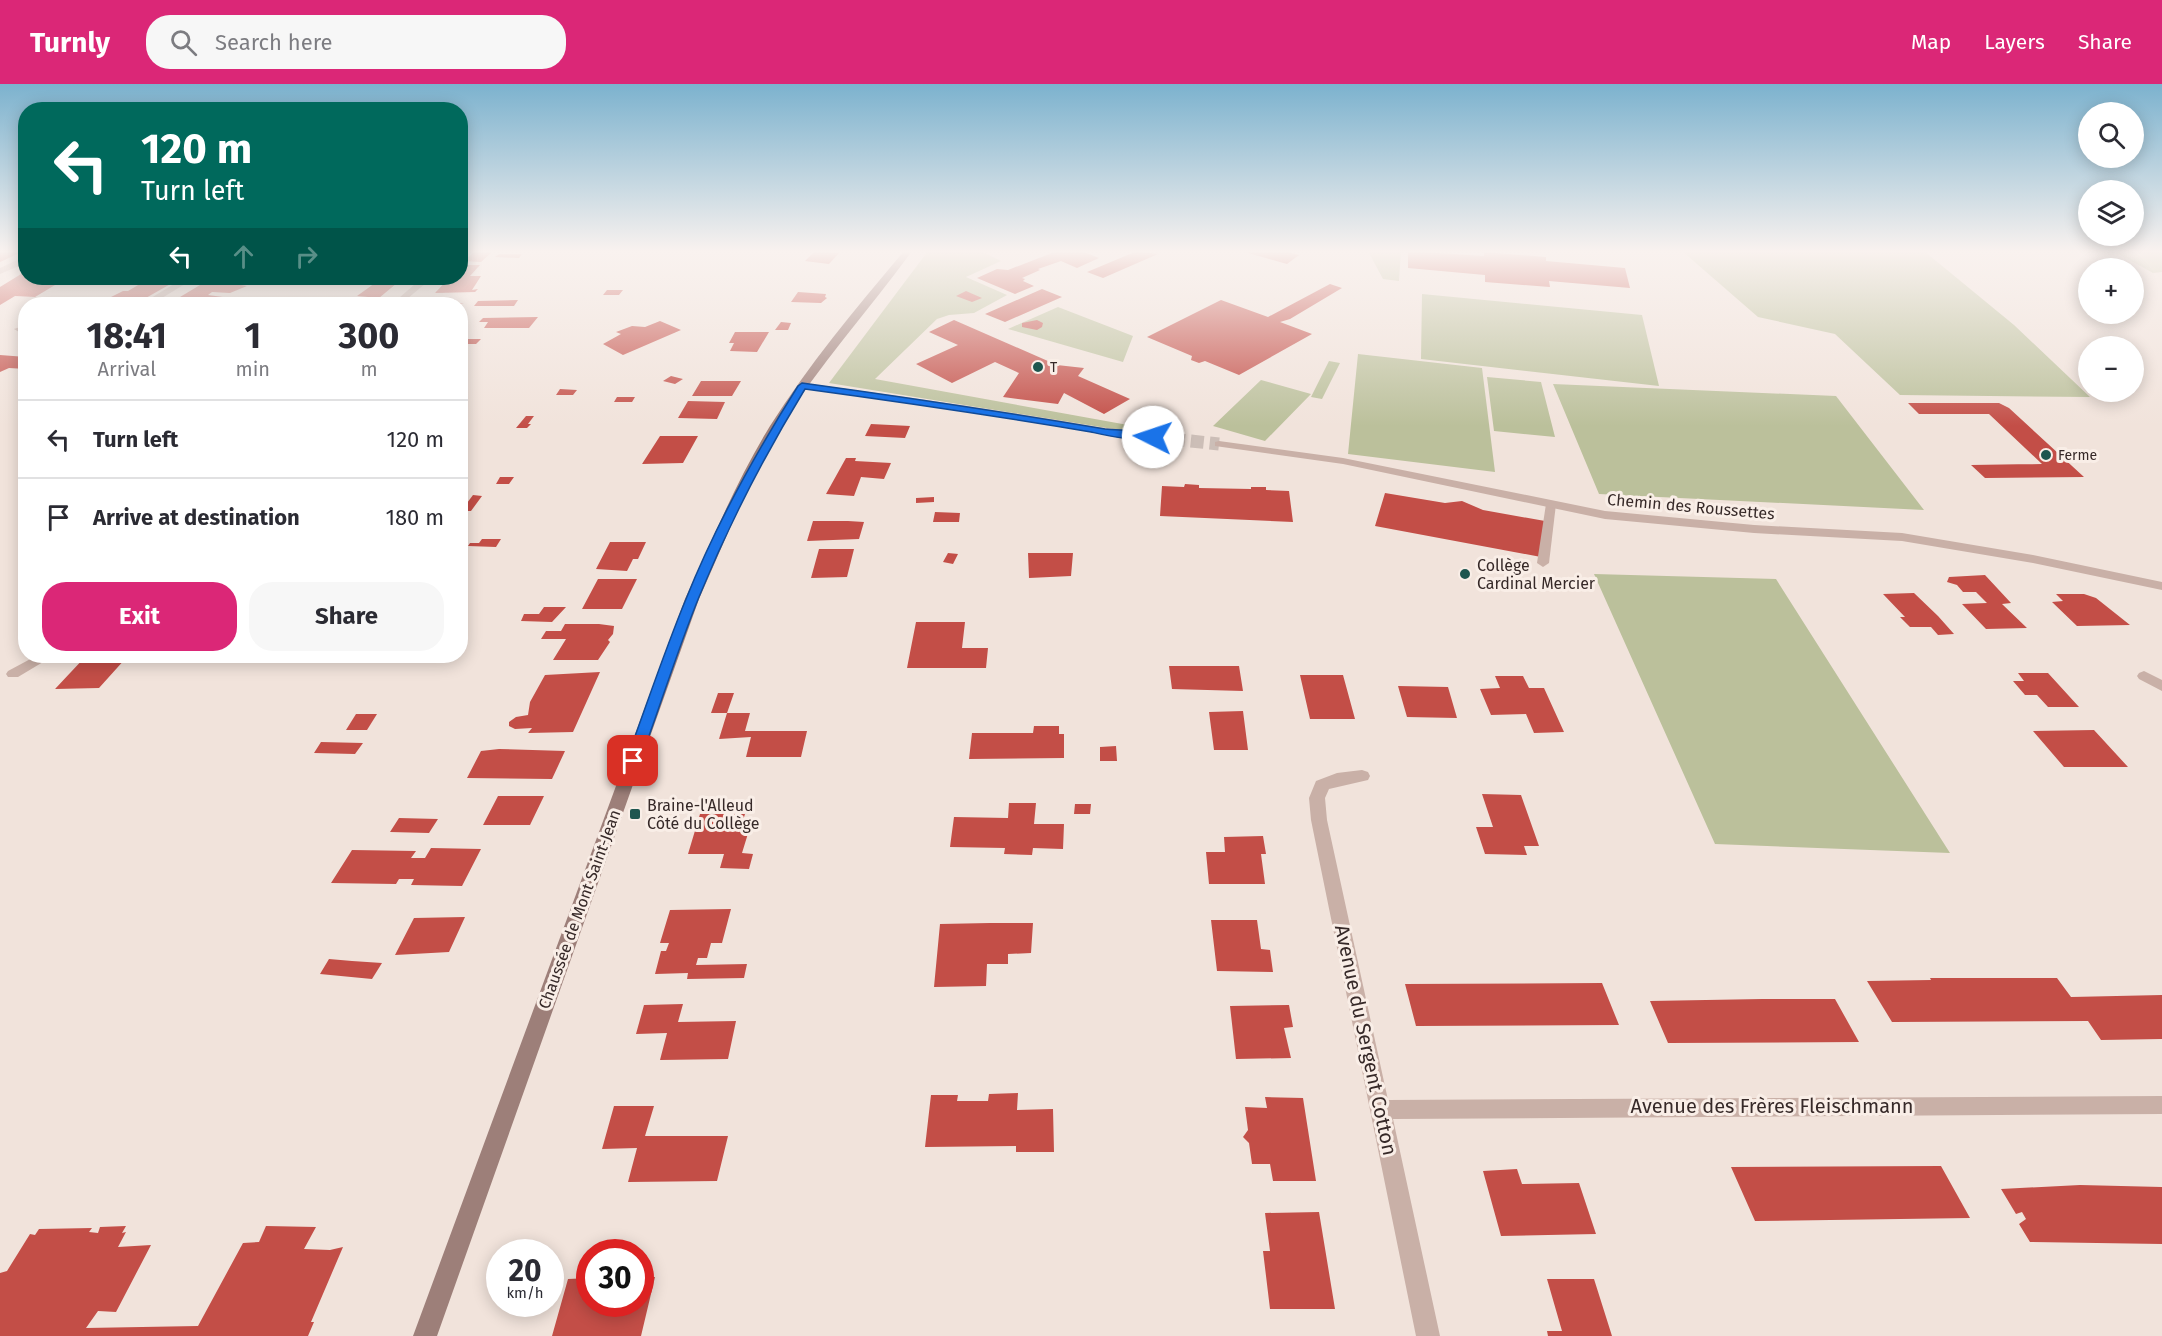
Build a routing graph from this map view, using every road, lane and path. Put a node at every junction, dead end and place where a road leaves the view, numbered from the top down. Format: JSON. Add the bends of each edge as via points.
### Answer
{"nodes":[{"id":1,"x":862,"y":309,"type":"edge"},
{"id":2,"x":802,"y":386,"type":"junction"},
{"id":3,"x":1153,"y":437,"type":"tunnel mouth"},
{"id":4,"x":1219,"y":444,"type":"tunnel mouth"},
{"id":5,"x":1551,"y":504,"type":"junction"},
{"id":6,"x":1543,"y":563,"type":"dead end"},
{"id":7,"x":2162,"y":586,"type":"edge"},
{"id":8,"x":33,"y":663,"type":"edge"},
{"id":9,"x":13,"y":674,"type":"dead end"},
{"id":10,"x":2144,"y":676,"type":"dead end"},
{"id":11,"x":2162,"y":686,"type":"edge"},
{"id":12,"x":1362,"y":776,"type":"dead end"},
{"id":13,"x":2162,"y":1105,"type":"edge"},
{"id":14,"x":1381,"y":1110,"type":"junction"},
{"id":15,"x":425,"y":1336,"type":"edge"},
{"id":16,"x":1428,"y":1336,"type":"edge"}],
"edges":[{"from":1,"to":2,"type":"main road","name":"Chaussée de Mont Saint-Jean"},
{"from":2,"to":3,"type":"street"},
{"from":2,"to":15,"type":"main road","name":"Chaussée de Mont Saint-Jean","via":[[738,496],[692,599]]},
{"from":4,"to":5,"type":"street","name":"Chemin des Roussettes","via":[[1343,461]]},
{"from":5,"to":6,"type":"lane"},
{"from":5,"to":7,"type":"street","name":"Chemin des Roussettes","via":[[1667,522],[1902,537]]},
{"from":8,"to":9,"type":"street"},
{"from":10,"to":11,"type":"street"},
{"from":12,"to":14,"type":"street","name":"Avenue du Sergent Cotton","via":[[1322,785],[1317,798]]},
{"from":13,"to":14,"type":"street","name":"Avenue des Frères Fleischmann"},
{"from":14,"to":16,"type":"street","name":"Avenue du Sergent Cotton"}]}
